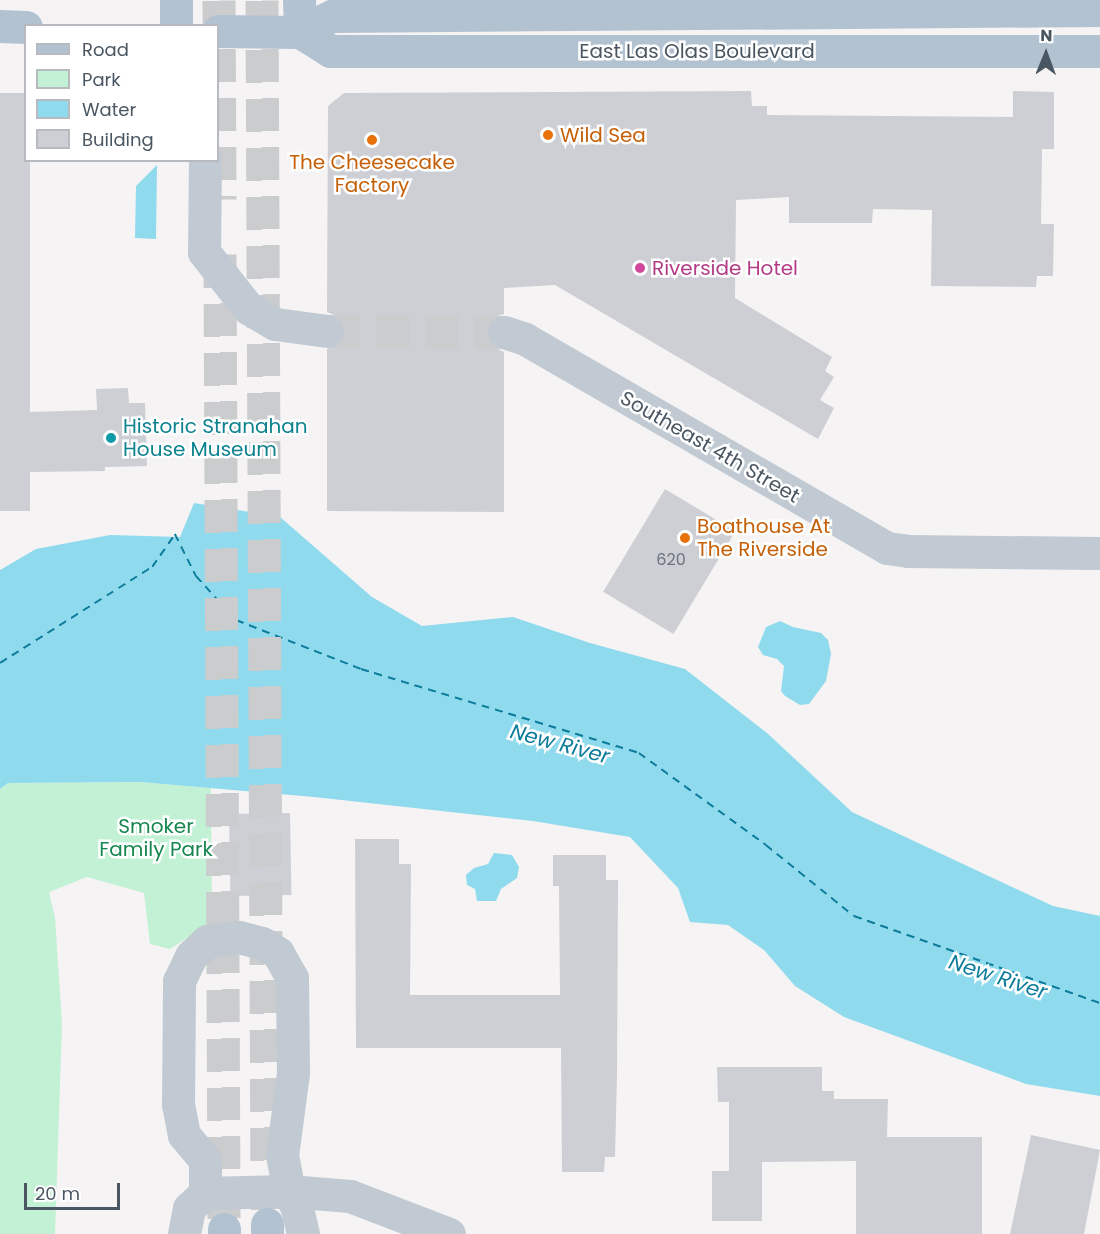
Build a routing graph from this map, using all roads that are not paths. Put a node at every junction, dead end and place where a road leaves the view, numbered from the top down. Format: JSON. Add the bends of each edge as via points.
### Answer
{"nodes":[{"id":1,"x":176,"y":0,"type":"edge"},
{"id":2,"x":1100,"y":10,"type":"edge"},
{"id":3,"x":299,"y":16,"type":"edge"},
{"id":4,"x":176,"y":24,"type":"edge"},
{"id":5,"x":0,"y":27,"type":"edge"},
{"id":6,"x":24,"y":27,"type":"edge"},
{"id":7,"x":219,"y":31,"type":"edge"},
{"id":8,"x":1100,"y":51,"type":"edge"},
{"id":9,"x":205,"y":162,"type":"edge"},
{"id":10,"x":327,"y":331,"type":"tunnel mouth"},
{"id":11,"x":504,"y":333,"type":"tunnel mouth"},
{"id":12,"x":1100,"y":553,"type":"edge"},
{"id":13,"x":289,"y":1191,"type":"junction"},
{"id":14,"x":205,"y":1193,"type":"junction"},
{"id":15,"x":184,"y":1234,"type":"edge"},
{"id":16,"x":303,"y":1234,"type":"edge"},
{"id":17,"x":449,"y":1234,"type":"edge"}],
"edges":[{"from":1,"to":4,"type":"main road"},
{"from":2,"to":3,"type":"main road","name":"East Las Olas Boulevard"},
{"from":3,"to":7,"type":"main road","name":"East Las Olas Boulevard"},
{"from":3,"to":8,"type":"main road","name":"East Las Olas Boulevard","via":[[330,51]]},
{"from":5,"to":6,"type":"main road"},
{"from":9,"to":10,"type":"street","via":[[204,252],[248,308],[275,324]]},
{"from":11,"to":12,"type":"street","name":"Southeast 4th Street","via":[[525,339],[886,548]]},
{"from":13,"to":14,"type":"street"},
{"from":13,"to":14,"type":"street","via":[[282,1155],[293,1073],[292,978],[278,953],[262,943],[239,937],[207,942],[191,956],[179,981],[178,1104],[184,1135],[205,1160]]},
{"from":13,"to":16,"type":"street"},
{"from":13,"to":17,"type":"street","via":[[350,1196]]},
{"from":14,"to":15,"type":"street","via":[[189,1208]]}]}
